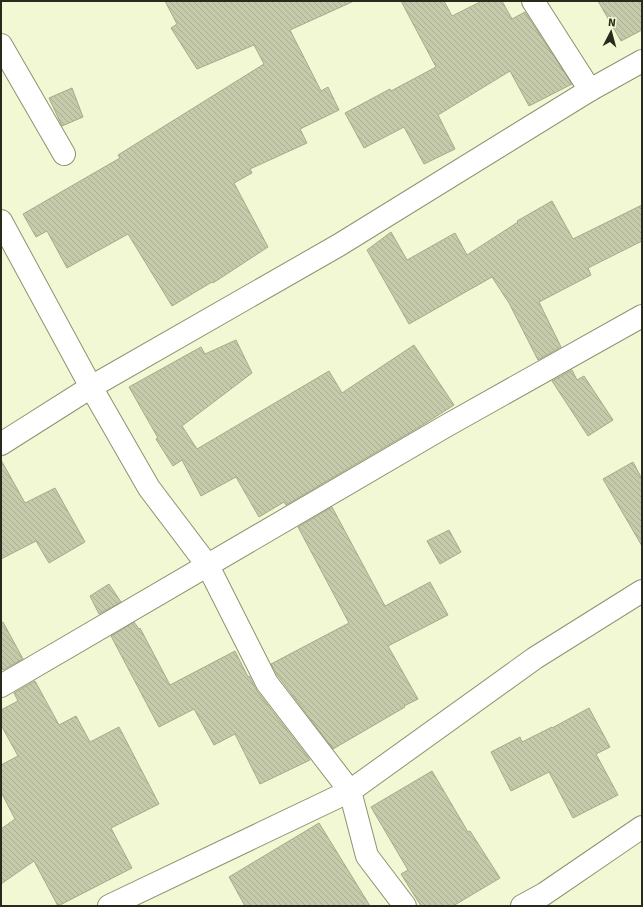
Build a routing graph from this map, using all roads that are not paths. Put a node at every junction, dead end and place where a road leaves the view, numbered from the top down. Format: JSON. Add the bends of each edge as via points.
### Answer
{"nodes":[{"id":1,"x":534,"y":1,"type":"edge"},
{"id":2,"x":1,"y":45,"type":"edge"},
{"id":3,"x":642,"y":61,"type":"edge"},
{"id":4,"x":590,"y":90,"type":"junction"},
{"id":5,"x":64,"y":154,"type":"dead end"},
{"id":6,"x":1,"y":221,"type":"edge"},
{"id":7,"x":642,"y":316,"type":"edge"},
{"id":8,"x":91,"y":387,"type":"junction"},
{"id":9,"x":1,"y":444,"type":"edge"},
{"id":10,"x":208,"y":566,"type":"junction"},
{"id":11,"x":642,"y":591,"type":"edge"},
{"id":12,"x":1,"y":686,"type":"edge"},
{"id":13,"x":350,"y":791,"type":"junction"},
{"id":14,"x":642,"y":827,"type":"edge"},
{"id":15,"x":109,"y":906,"type":"edge"},
{"id":16,"x":405,"y":906,"type":"edge"},
{"id":17,"x":522,"y":906,"type":"edge"}],
"edges":[{"from":1,"to":4,"type":"street"},
{"from":2,"to":5,"type":"street"},
{"from":3,"to":4,"type":"street"},
{"from":4,"to":8,"type":"street","via":[[339,245]]},
{"from":6,"to":8,"type":"street"},
{"from":7,"to":10,"type":"street","via":[[446,426]]},
{"from":8,"to":9,"type":"street"},
{"from":8,"to":10,"type":"street","via":[[149,488]]},
{"from":10,"to":12,"type":"street"},
{"from":10,"to":13,"type":"street","via":[[267,682]]},
{"from":11,"to":13,"type":"street","via":[[535,658]]},
{"from":13,"to":15,"type":"street"},
{"from":13,"to":16,"type":"street","via":[[367,856]]},
{"from":14,"to":17,"type":"street","via":[[544,894]]}]}
